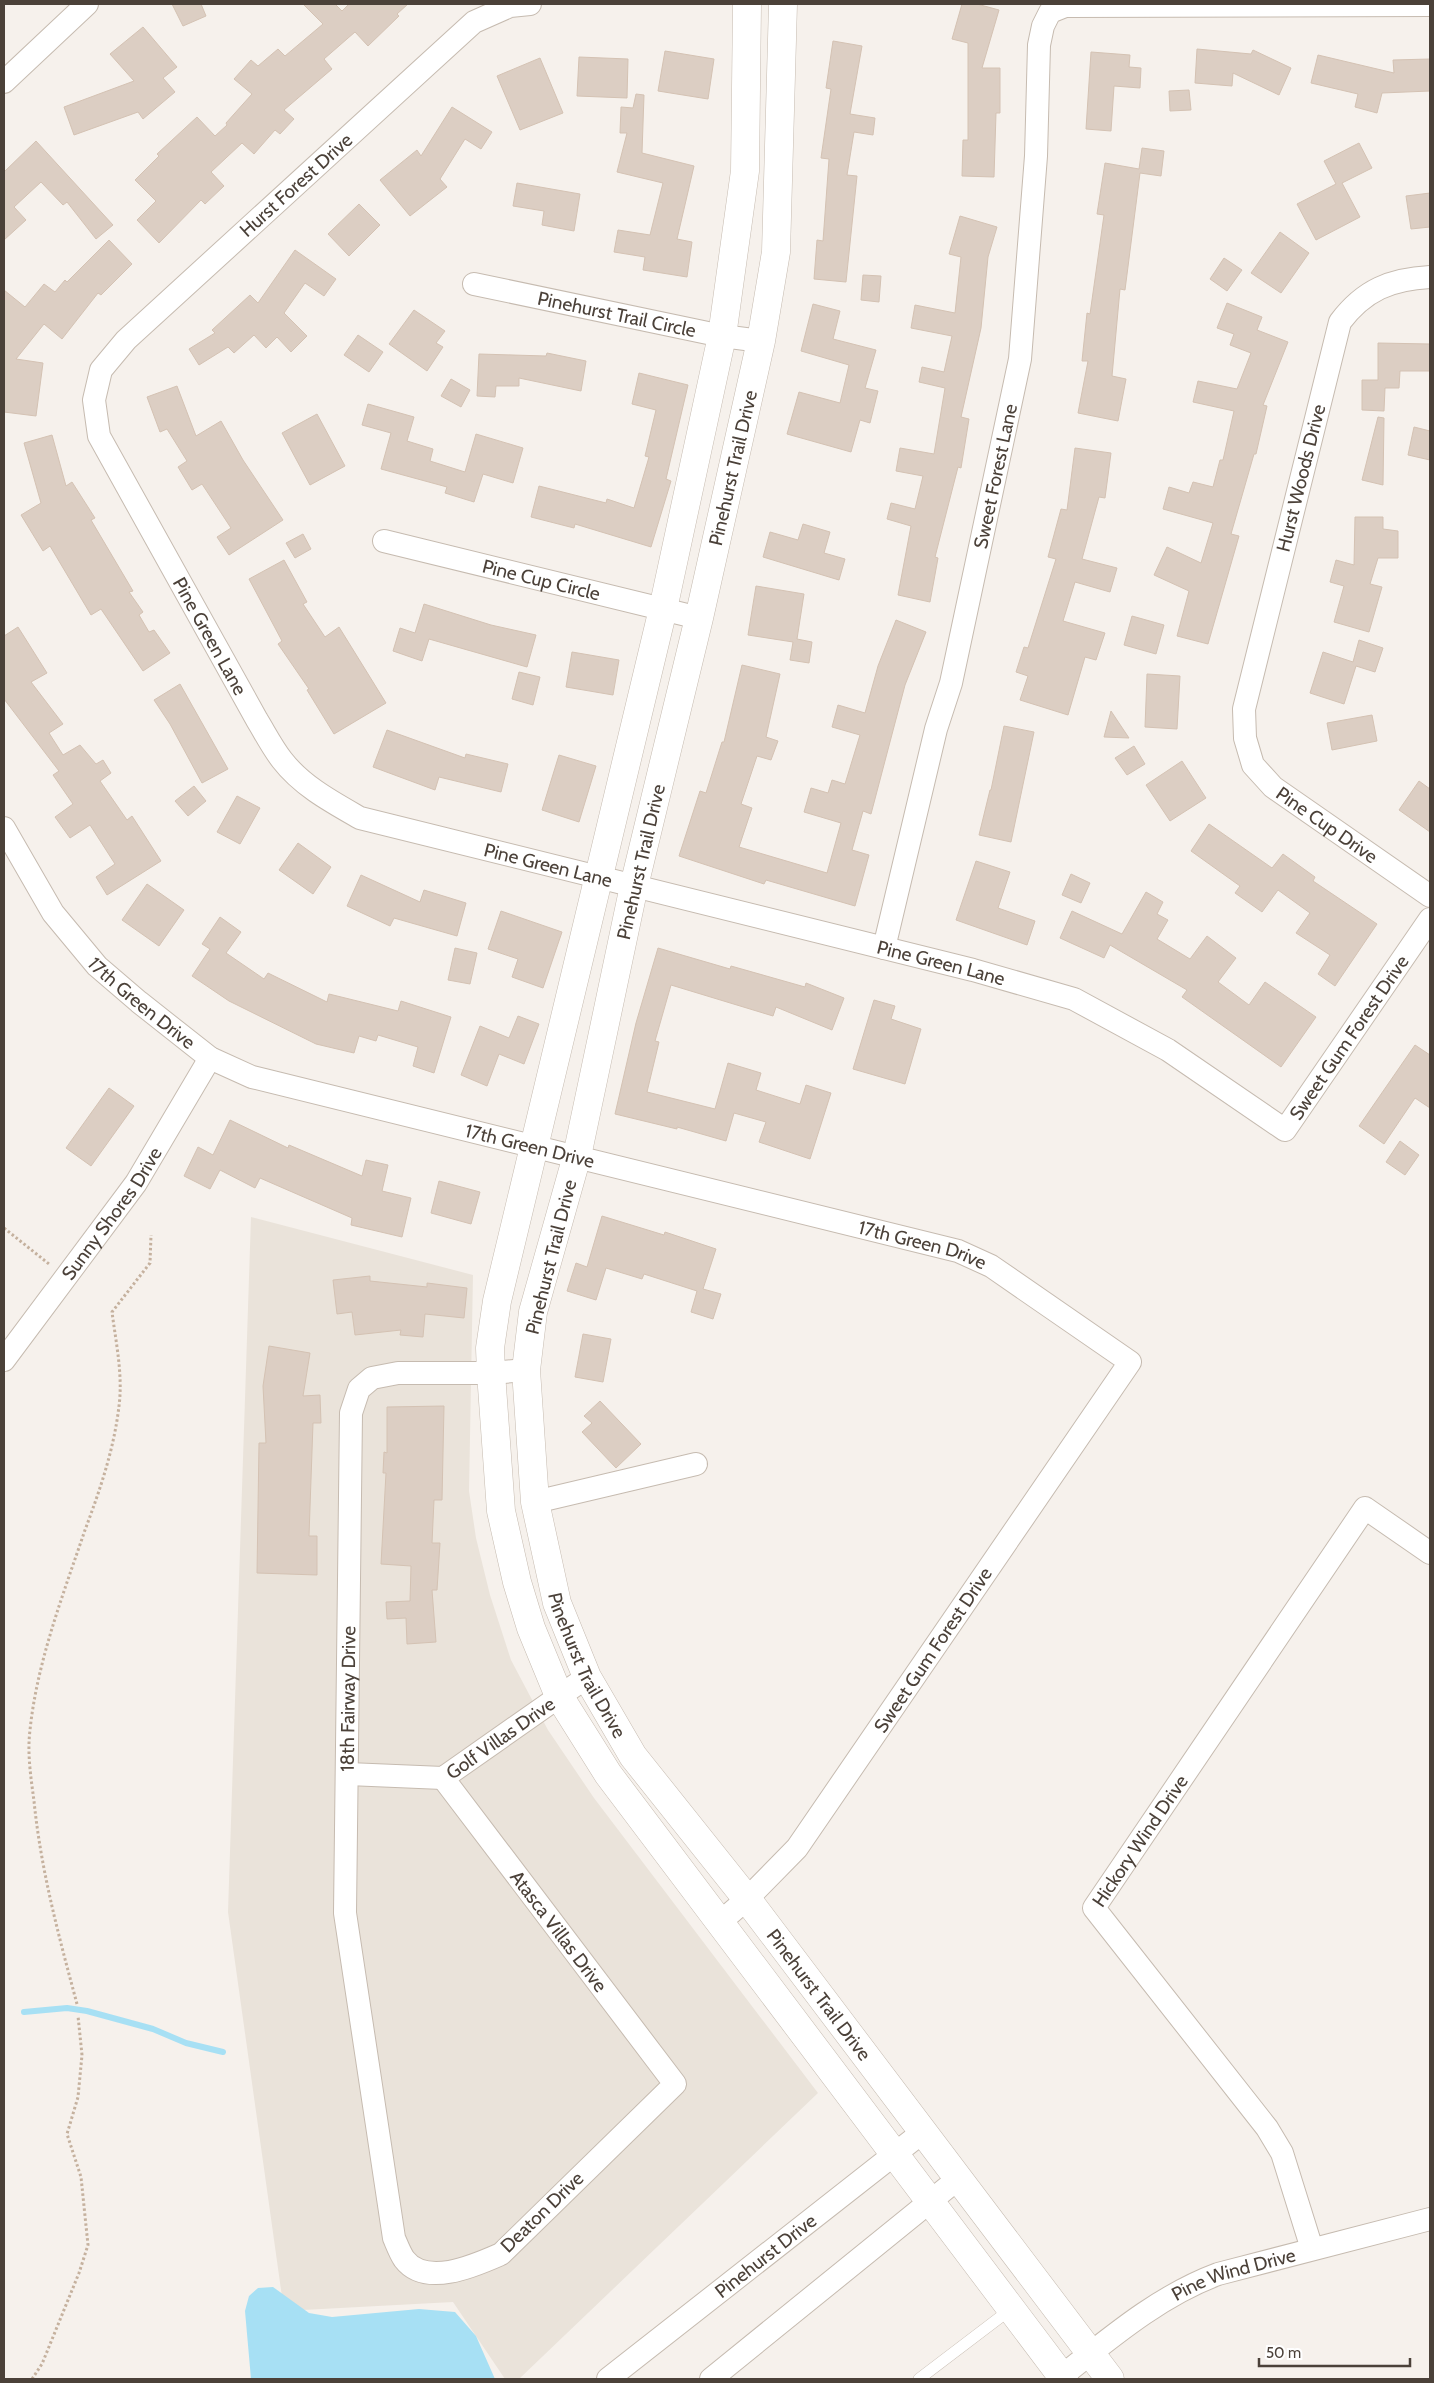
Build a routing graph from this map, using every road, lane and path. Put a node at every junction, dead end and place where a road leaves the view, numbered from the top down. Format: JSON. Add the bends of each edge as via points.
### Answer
{"nodes":[{"id":1,"x":86,"y":4,"type":"edge"},
{"id":2,"x":530,"y":4,"type":"edge"},
{"id":3,"x":747,"y":4,"type":"edge"},
{"id":4,"x":783,"y":4,"type":"edge"},
{"id":5,"x":1430,"y":5,"type":"edge"},
{"id":6,"x":4,"y":82,"type":"edge"},
{"id":7,"x":1430,"y":277,"type":"edge"},
{"id":8,"x":474,"y":284,"type":"dead end"},
{"id":9,"x":722,"y":336,"type":"junction"},
{"id":10,"x":761,"y":341,"type":"junction"},
{"id":11,"x":94,"y":400,"type":"joint"},
{"id":12,"x":384,"y":541,"type":"dead end"},
{"id":13,"x":663,"y":609,"type":"junction"},
{"id":14,"x":699,"y":618,"type":"junction"},
{"id":15,"x":1245,"y":738,"type":"joint"},
{"id":16,"x":4,"y":828,"type":"edge"},
{"id":17,"x":598,"y":878,"type":"junction"},
{"id":18,"x":634,"y":886,"type":"junction"},
{"id":19,"x":1430,"y":896,"type":"edge"},
{"id":20,"x":1430,"y":920,"type":"edge"},
{"id":21,"x":884,"y":948,"type":"junction"},
{"id":22,"x":210,"y":1058,"type":"junction"},
{"id":23,"x":1284,"y":1130,"type":"joint"},
{"id":24,"x":533,"y":1147,"type":"junction"},
{"id":25,"x":577,"y":1156,"type":"junction"},
{"id":26,"x":4,"y":1228,"type":"edge"},
{"id":27,"x":151,"y":1235,"type":"dead end"},
{"id":28,"x":49,"y":1264,"type":"dead end"},
{"id":29,"x":4,"y":1360,"type":"edge"},
{"id":30,"x":1130,"y":1362,"type":"joint"},
{"id":31,"x":526,"y":1370,"type":"junction"},
{"id":32,"x":491,"y":1373,"type":"junction"},
{"id":33,"x":696,"y":1464,"type":"dead end"},
{"id":34,"x":535,"y":1502,"type":"junction"},
{"id":35,"x":1430,"y":1553,"type":"edge"},
{"id":36,"x":587,"y":1677,"type":"junction"},
{"id":37,"x":559,"y":1696,"type":"junction"},
{"id":38,"x":348,"y":1774,"type":"junction"},
{"id":39,"x":443,"y":1778,"type":"junction"},
{"id":40,"x":747,"y":1899,"type":"junction"},
{"id":41,"x":719,"y":1923,"type":"junction"},
{"id":42,"x":77,"y":2004,"type":"dead end"},
{"id":43,"x":78,"y":2016,"type":"dead end"},
{"id":44,"x":675,"y":2084,"type":"joint"},
{"id":45,"x":924,"y":2131,"type":"junction"},
{"id":46,"x":895,"y":2153,"type":"junction"},
{"id":47,"x":959,"y":2178,"type":"junction"},
{"id":48,"x":386,"y":2180,"type":"joint"},
{"id":49,"x":930,"y":2202,"type":"junction"},
{"id":50,"x":1430,"y":2219,"type":"edge"},
{"id":51,"x":1312,"y":2249,"type":"junction"},
{"id":52,"x":1011,"y":2309,"type":"junction"},
{"id":53,"x":1091,"y":2353,"type":"junction"},
{"id":54,"x":1063,"y":2378,"type":"edge"},
{"id":55,"x":32,"y":2379,"type":"edge"},
{"id":56,"x":608,"y":2379,"type":"edge"},
{"id":57,"x":711,"y":2379,"type":"edge"},
{"id":58,"x":919,"y":2379,"type":"edge"},
{"id":59,"x":1110,"y":2379,"type":"edge"}],
"edges":[{"from":1,"to":6,"type":"street"},
{"from":2,"to":11,"type":"street","name":"Hurst Forest Drive","via":[[510,6],[474,22],[126,340],[102,370]]},
{"from":3,"to":9,"type":"street","name":"Pinehurst Trail Drive","via":[[745,170]]},
{"from":4,"to":10,"type":"street","name":"Pinehurst Trail Drive","via":[[776,252]]},
{"from":5,"to":21,"type":"street","name":"Sweet Forest Lane","via":[[1065,6],[1050,12],[1039,45],[1036,156],[1020,359],[952,683],[936,729]]},
{"from":7,"to":15,"type":"street","name":"Hurst Woods Drive","via":[[1385,285],[1352,306],[1340,322],[1253,666],[1244,709]]},
{"from":8,"to":9,"type":"street","name":"Pinehurst Trail Circle"},
{"from":9,"to":10,"type":"street","name":"Pinehurst Trail Circle"},
{"from":9,"to":13,"type":"street","name":"Pinehurst Trail Drive"},
{"from":10,"to":14,"type":"street","name":"Pinehurst Trail Drive"},
{"from":11,"to":17,"type":"street","name":"Pine Green Lane","via":[[99,436],[256,720],[282,760],[303,782],[360,818]]},
{"from":12,"to":13,"type":"street","name":"Pine Cup Circle"},
{"from":13,"to":14,"type":"street","name":"Pine Cup Circle"},
{"from":13,"to":17,"type":"street","name":"Pinehurst Trail Drive"},
{"from":14,"to":18,"type":"street","name":"Pinehurst Trail Drive"},
{"from":15,"to":19,"type":"street","name":"Pine Cup Drive","via":[[1252,765],[1272,787]]},
{"from":16,"to":22,"type":"street","name":"17th Green Drive","via":[[54,913],[97,966]]},
{"from":17,"to":18,"type":"street","name":"Pine Green Lane"},
{"from":17,"to":24,"type":"street","name":"Pinehurst Trail Drive"},
{"from":18,"to":21,"type":"street","name":"Pine Green Lane"},
{"from":18,"to":25,"type":"street","name":"Pinehurst Trail Drive"},
{"from":20,"to":23,"type":"street","name":"Sweet Gum Forest Drive"},
{"from":21,"to":23,"type":"street","name":"Pine Green Lane","via":[[1074,999],[1168,1050]]},
{"from":22,"to":24,"type":"street","name":"17th Green Drive","via":[[252,1077]]},
{"from":22,"to":29,"type":"street","name":"Sunny Shores Drive","via":[[136,1183]]},
{"from":24,"to":25,"type":"street","name":"17th Green Drive"},
{"from":24,"to":32,"type":"street","name":"Pinehurst Trail Drive","via":[[497,1301],[490,1348]]},
{"from":25,"to":30,"type":"street","name":"17th Green Drive","via":[[958,1252],[991,1266]]},
{"from":25,"to":31,"type":"street","name":"Pinehurst Trail Drive","via":[[533,1312]]},
{"from":26,"to":28,"type":"path"},
{"from":27,"to":42,"type":"path","via":[[150,1263],[112,1312],[120,1372],[120,1405],[105,1475],[53,1626],[36,1692],[30,1732],[38,1844],[49,1900]]},
{"from":30,"to":40,"type":"street","name":"Sweet Gum Forest Drive","via":[[797,1848]]},
{"from":31,"to":32,"type":"street","name":"18th Fairway Drive"},
{"from":31,"to":34,"type":"street","name":"Pinehurst Trail Drive"},
{"from":32,"to":37,"type":"street","name":"Pinehurst Trail Drive","via":[[501,1511],[531,1628]]},
{"from":32,"to":38,"type":"street","name":"18th Fairway Drive","via":[[398,1373],[372,1378],[359,1389],[351,1414]]},
{"from":33,"to":34,"type":"street"},
{"from":34,"to":36,"type":"street","name":"Pinehurst Trail Drive","via":[[558,1603]]},
{"from":35,"to":51,"type":"street","name":"Hickory Wind Drive","via":[[1364,1508],[1094,1908],[1268,2128],[1282,2153]]},
{"from":36,"to":37,"type":"street","name":"Golf Villas Drive"},
{"from":36,"to":40,"type":"street","name":"Pinehurst Trail Drive","via":[[632,1756]]},
{"from":37,"to":39,"type":"street","name":"Golf Villas Drive"},
{"from":37,"to":41,"type":"street","name":"Pinehurst Trail Drive","via":[[608,1774]]},
{"from":38,"to":39,"type":"street","name":"Golf Villas Drive"},
{"from":38,"to":48,"type":"street","name":"18th Fairway Drive","via":[[345,1913]]},
{"from":39,"to":44,"type":"street","name":"Atasca Villas Drive"},
{"from":40,"to":41,"type":"street","name":"Sweet Gum Forest Drive"},
{"from":40,"to":45,"type":"street","name":"Pinehurst Trail Drive"},
{"from":41,"to":46,"type":"street","name":"Pinehurst Trail Drive"},
{"from":43,"to":55,"type":"path","via":[[82,2055],[78,2097],[67,2134],[80,2177],[88,2245],[42,2364]]},
{"from":44,"to":48,"type":"street","name":"Deaton Drive","via":[[501,2254],[473,2266],[446,2273],[420,2271],[404,2260],[394,2238]]},
{"from":45,"to":46,"type":"street","name":"Pinehurst Drive"},
{"from":45,"to":47,"type":"street","name":"Pinehurst Trail Drive"},
{"from":46,"to":49,"type":"street","name":"Pinehurst Trail Drive"},
{"from":46,"to":56,"type":"street","name":"Pinehurst Drive"},
{"from":47,"to":49,"type":"street"},
{"from":47,"to":53,"type":"street","name":"Pinehurst Trail Drive"},
{"from":49,"to":52,"type":"street","name":"Pinehurst Trail Drive"},
{"from":49,"to":57,"type":"street"},
{"from":50,"to":51,"type":"street","name":"Pine Wind Drive"},
{"from":51,"to":53,"type":"street","name":"Pine Wind Drive","via":[[1199,2281],[1126,2325]]},
{"from":52,"to":54,"type":"street","name":"Pinehurst Trail Drive"},
{"from":52,"to":58,"type":"lane"},
{"from":53,"to":54,"type":"street","name":"Pine Wind Drive"},
{"from":53,"to":59,"type":"street","name":"Pinehurst Trail Drive"}]}
